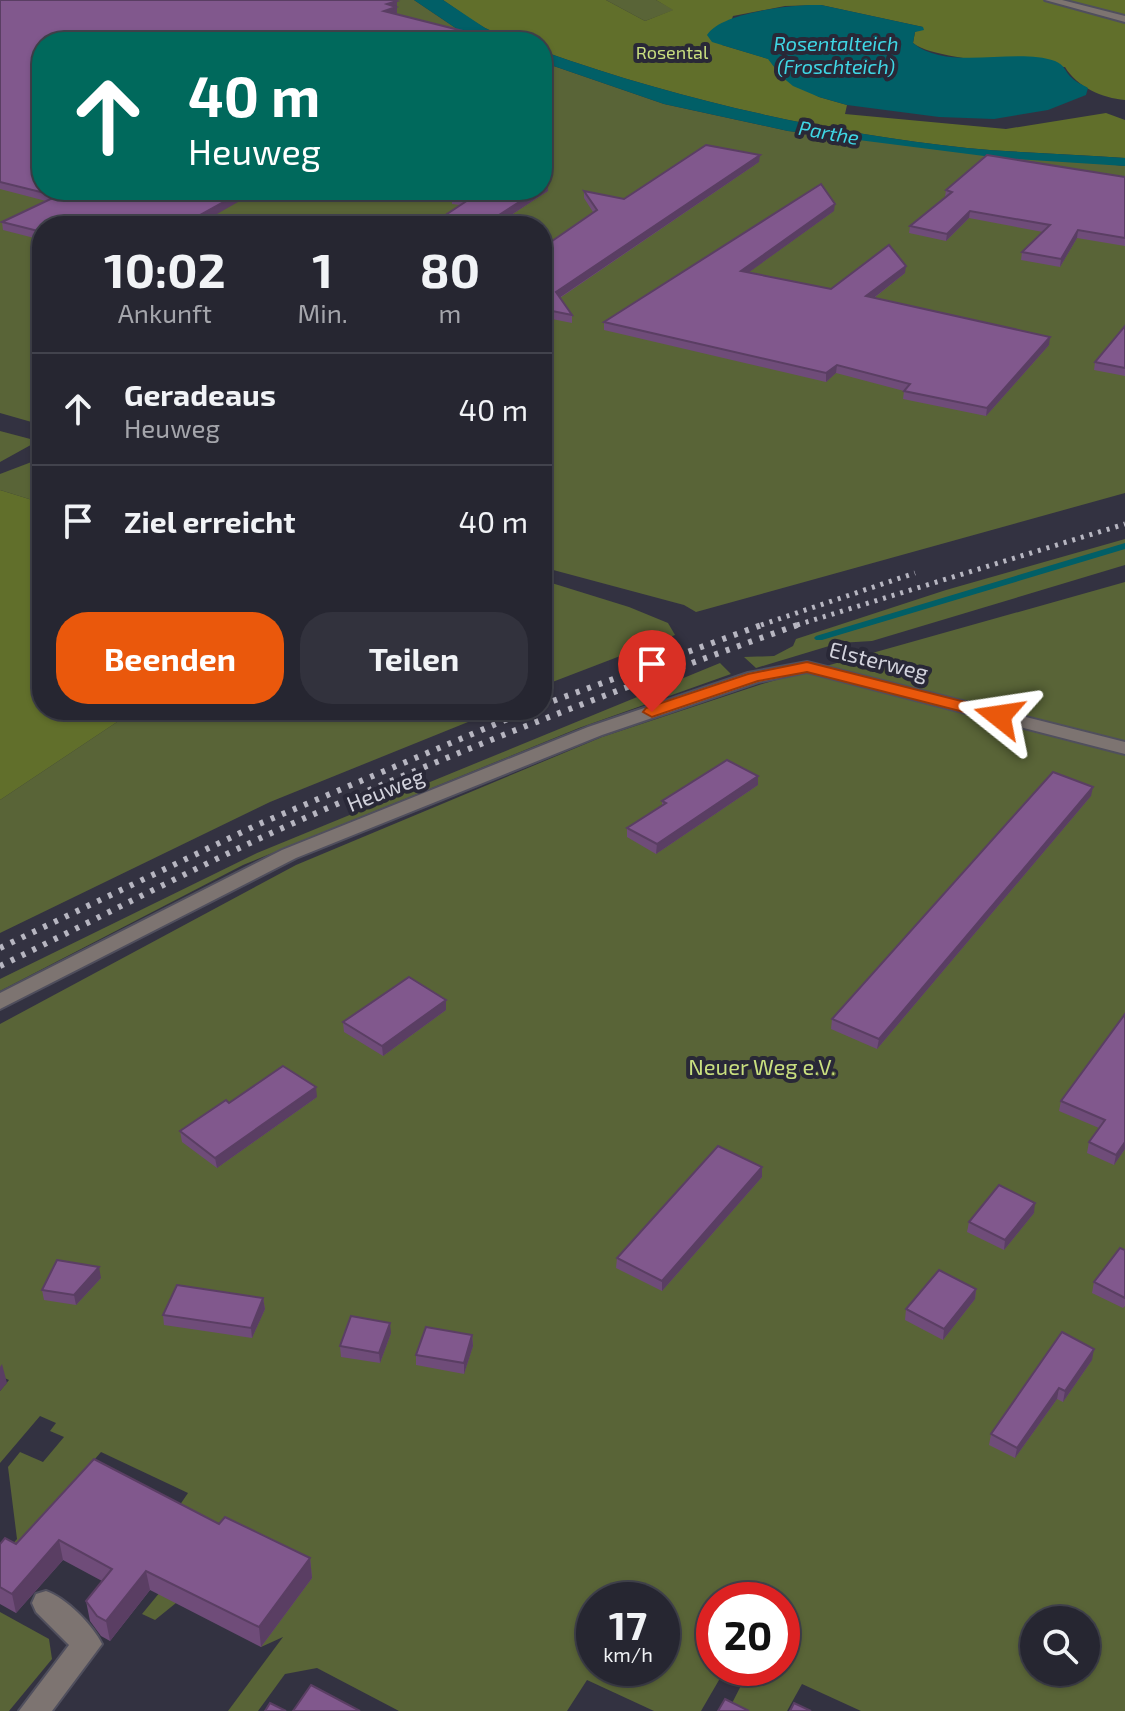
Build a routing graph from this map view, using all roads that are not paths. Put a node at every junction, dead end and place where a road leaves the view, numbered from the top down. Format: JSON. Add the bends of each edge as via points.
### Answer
{"nodes":[{"id":1,"x":1050,"y":0,"type":"edge"},
{"id":2,"x":1125,"y":19,"type":"edge"},
{"id":3,"x":807,"y":667,"type":"joint"},
{"id":4,"x":1125,"y":748,"type":"edge"},
{"id":5,"x":0,"y":1002,"type":"edge"},
{"id":6,"x":46,"y":1603,"type":"dead end"},
{"id":7,"x":34,"y":1711,"type":"edge"}],
"edges":[{"from":1,"to":2,"type":"lane"},
{"from":3,"to":4,"type":"lane","name":"Elsterweg"},
{"from":3,"to":5,"type":"lane","name":"Heuweg","via":[[754,677],[595,731],[289,854]]},
{"from":6,"to":7,"type":"lane","via":[[87,1644]]}]}
